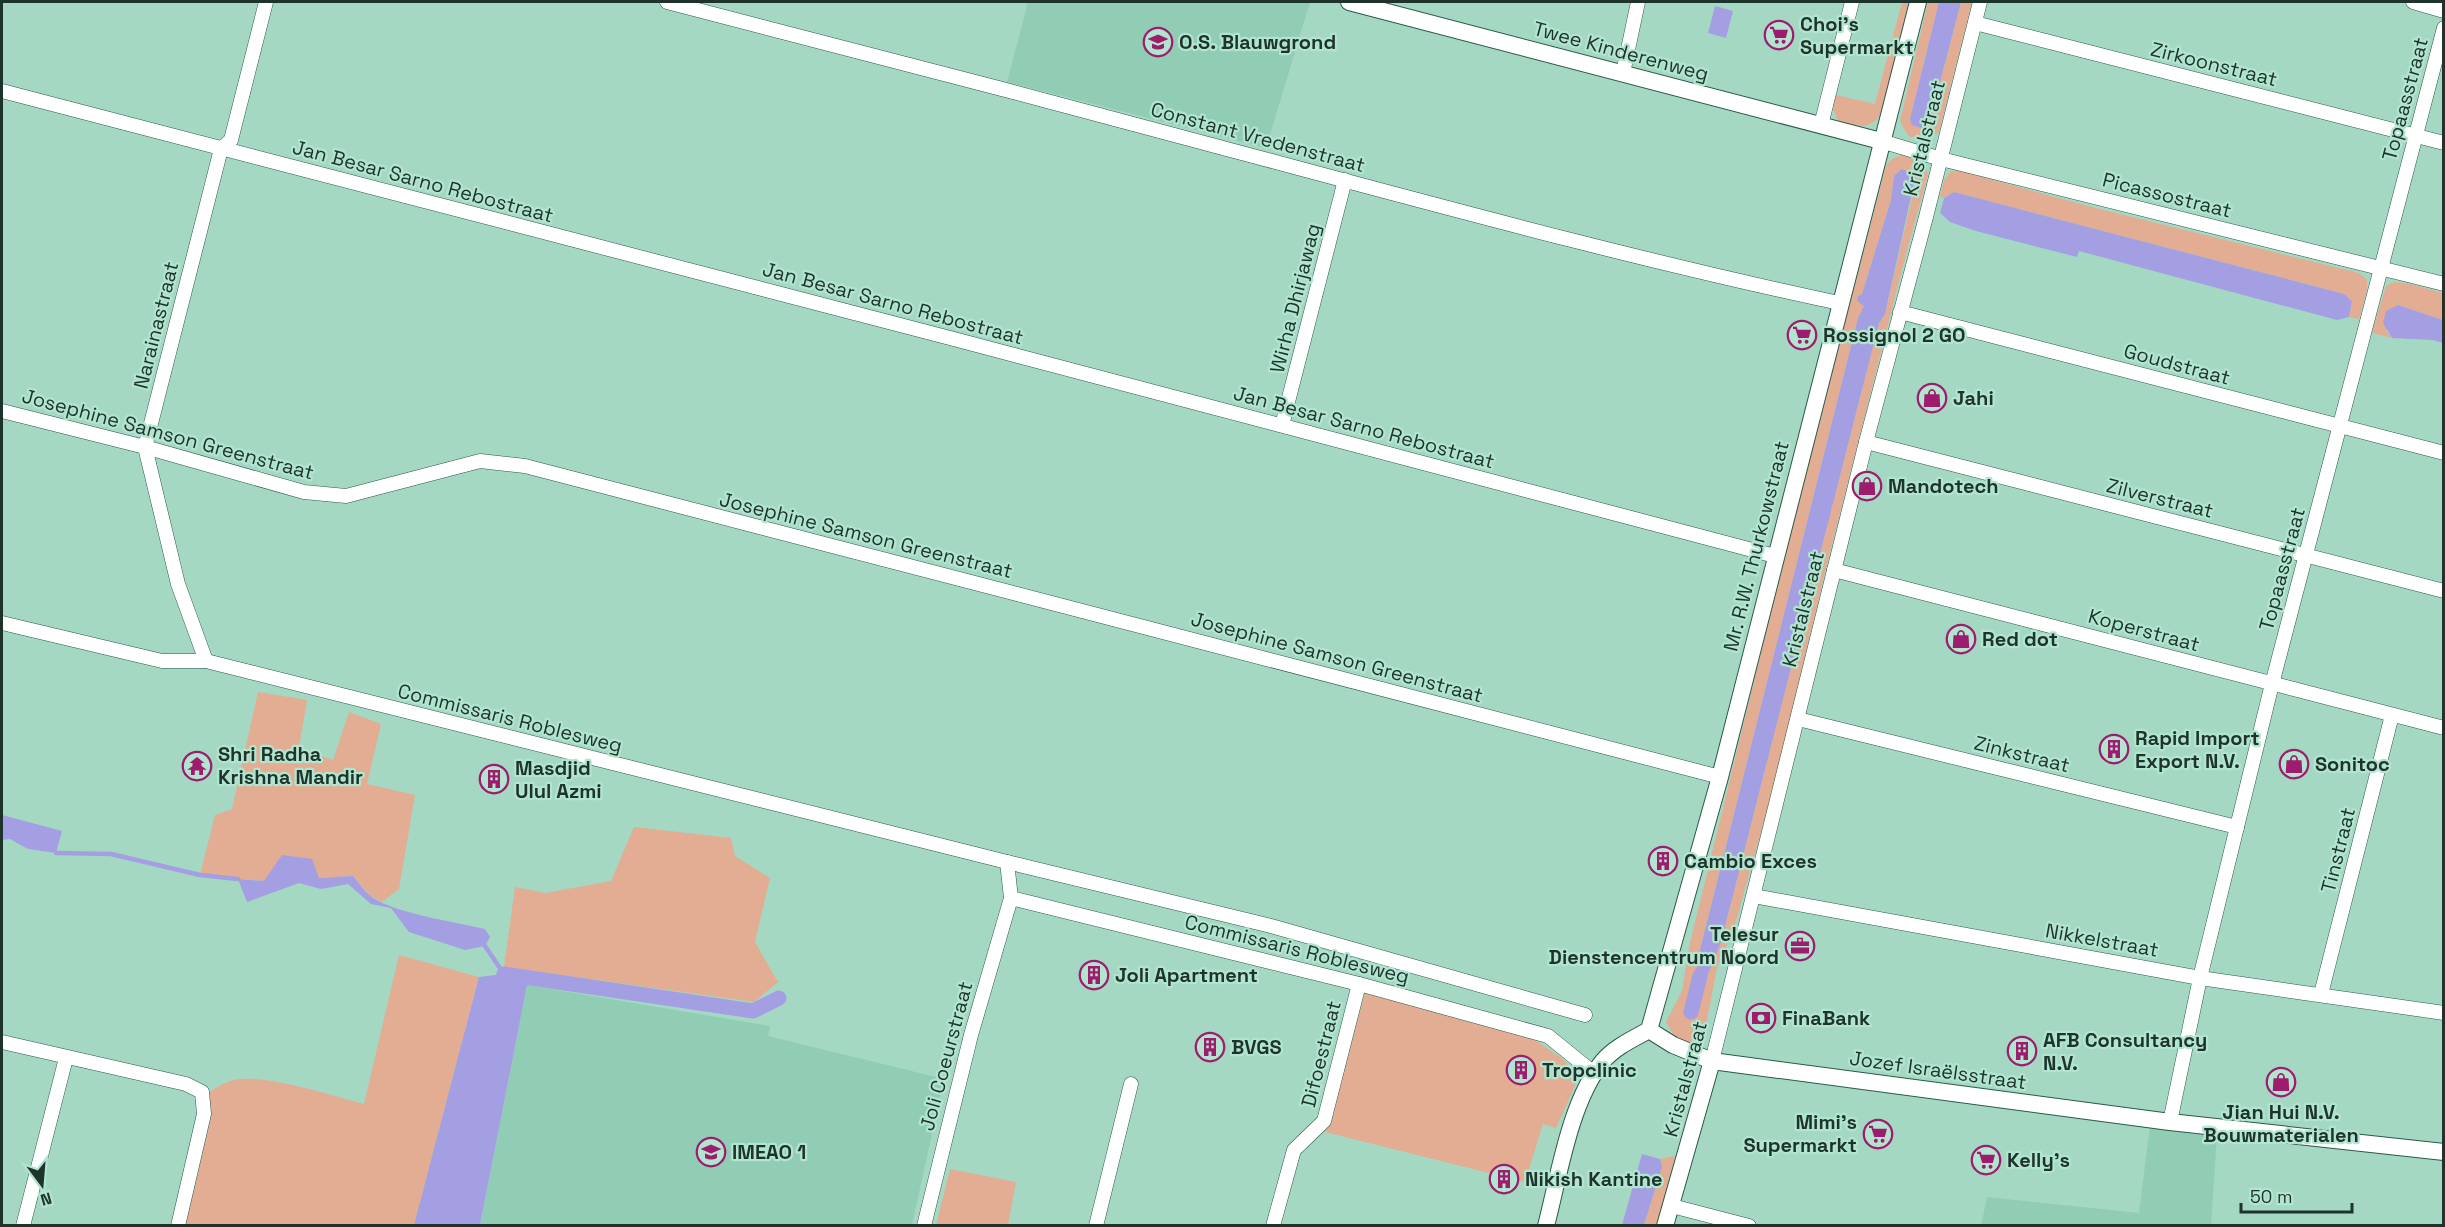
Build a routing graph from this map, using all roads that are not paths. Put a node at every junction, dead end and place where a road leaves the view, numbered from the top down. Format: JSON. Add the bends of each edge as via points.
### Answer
{"nodes":[{"id":1,"x":266,"y":2,"type":"edge"},
{"id":2,"x":667,"y":2,"type":"edge"},
{"id":3,"x":1349,"y":2,"type":"edge"},
{"id":4,"x":1638,"y":2,"type":"edge"},
{"id":5,"x":1852,"y":2,"type":"edge"},
{"id":6,"x":1918,"y":2,"type":"edge"},
{"id":7,"x":1980,"y":2,"type":"edge"},
{"id":8,"x":2413,"y":2,"type":"edge"},
{"id":9,"x":2444,"y":11,"type":"edge"},
{"id":10,"x":1975,"y":23,"type":"junction"},
{"id":11,"x":2444,"y":28,"type":"edge"},
{"id":12,"x":1623,"y":73,"type":"junction"},
{"id":13,"x":2,"y":91,"type":"edge"},
{"id":14,"x":1821,"y":124,"type":"junction"},
{"id":15,"x":2415,"y":136,"type":"junction"},
{"id":16,"x":1881,"y":141,"type":"junction"},
{"id":17,"x":2444,"y":143,"type":"edge"},
{"id":18,"x":221,"y":149,"type":"junction"},
{"id":19,"x":1941,"y":159,"type":"junction"},
{"id":20,"x":1345,"y":180,"type":"junction"},
{"id":21,"x":2382,"y":269,"type":"junction"},
{"id":22,"x":2444,"y":285,"type":"edge"},
{"id":23,"x":1839,"y":303,"type":"junction"},
{"id":24,"x":1900,"y":312,"type":"junction"},
{"id":25,"x":2,"y":411,"type":"edge"},
{"id":26,"x":1282,"y":425,"type":"junction"},
{"id":27,"x":2340,"y":426,"type":"junction"},
{"id":28,"x":1866,"y":442,"type":"junction"},
{"id":29,"x":146,"y":447,"type":"junction"},
{"id":30,"x":2444,"y":453,"type":"edge"},
{"id":31,"x":2306,"y":555,"type":"junction"},
{"id":32,"x":1775,"y":556,"type":"junction"},
{"id":33,"x":1834,"y":570,"type":"junction"},
{"id":34,"x":2444,"y":591,"type":"edge"},
{"id":35,"x":2,"y":623,"type":"edge"},
{"id":36,"x":206,"y":661,"type":"junction"},
{"id":37,"x":2272,"y":684,"type":"junction"},
{"id":38,"x":2392,"y":715,"type":"junction"},
{"id":39,"x":1798,"y":719,"type":"junction"},
{"id":40,"x":2444,"y":728,"type":"edge"},
{"id":41,"x":1720,"y":777,"type":"junction"},
{"id":42,"x":2237,"y":827,"type":"junction"},
{"id":43,"x":1007,"y":862,"type":"junction"},
{"id":44,"x":1754,"y":896,"type":"junction"},
{"id":45,"x":1011,"y":898,"type":"junction"},
{"id":46,"x":2200,"y":978,"type":"junction"},
{"id":47,"x":1359,"y":984,"type":"junction"},
{"id":48,"x":2321,"y":994,"type":"junction"},
{"id":49,"x":2443,"y":1012,"type":"edge"},
{"id":50,"x":1585,"y":1015,"type":"dead end"},
{"id":51,"x":1649,"y":1030,"type":"junction"},
{"id":52,"x":2,"y":1042,"type":"edge"},
{"id":53,"x":66,"y":1058,"type":"junction"},
{"id":54,"x":1712,"y":1061,"type":"junction"},
{"id":55,"x":1595,"y":1074,"type":"junction"},
{"id":56,"x":1131,"y":1084,"type":"dead end"},
{"id":57,"x":2170,"y":1122,"type":"junction"},
{"id":58,"x":2444,"y":1152,"type":"edge"},
{"id":59,"x":1672,"y":1206,"type":"junction"},
{"id":60,"x":23,"y":1226,"type":"edge"},
{"id":61,"x":178,"y":1226,"type":"edge"},
{"id":62,"x":924,"y":1226,"type":"edge"},
{"id":63,"x":1096,"y":1226,"type":"edge"},
{"id":64,"x":1273,"y":1226,"type":"edge"},
{"id":65,"x":1546,"y":1226,"type":"edge"},
{"id":66,"x":1665,"y":1226,"type":"edge"},
{"id":67,"x":1749,"y":1226,"type":"edge"}],
"edges":[{"from":1,"to":18,"type":"street","name":"Narainastraat","via":[[231,140]]},
{"from":2,"to":20,"type":"street","name":"Constant Vredenstraat"},
{"from":3,"to":12,"type":"street","name":"Twee Kinderenweg"},
{"from":4,"to":12,"type":"street"},
{"from":5,"to":14,"type":"street"},
{"from":6,"to":16,"type":"street","name":"Mr. R.W. Thurkowstraat"},
{"from":7,"to":10,"type":"street","name":"Kristalstraat"},
{"from":8,"to":9,"type":"street"},
{"from":10,"to":15,"type":"street","name":"Zirkoonstraat"},
{"from":10,"to":19,"type":"street","name":"Kristalstraat"},
{"from":11,"to":15,"type":"street","name":"Topaasstraat"},
{"from":12,"to":14,"type":"street","name":"Twee Kinderenweg"},
{"from":13,"to":18,"type":"street","name":"Jan Besar Sarno Rebostraat"},
{"from":14,"to":16,"type":"street","name":"Twee Kinderenweg"},
{"from":15,"to":17,"type":"street","name":"Zirkoonstraat"},
{"from":15,"to":21,"type":"street","name":"Topaasstraat"},
{"from":16,"to":19,"type":"street","name":"Picassostraat"},
{"from":16,"to":23,"type":"street","name":"Mr. R.W. Thurkowstraat"},
{"from":18,"to":26,"type":"street","name":"Jan Besar Sarno Rebostraat"},
{"from":18,"to":29,"type":"street","name":"Narainastraat"},
{"from":19,"to":21,"type":"street","name":"Picassostraat"},
{"from":19,"to":24,"type":"street","name":"Kristalstraat"},
{"from":20,"to":23,"type":"street","name":"Constant Vredenstraat","via":[[1528,230]]},
{"from":20,"to":26,"type":"street","name":"Wirha Dhirjawag"},
{"from":21,"to":22,"type":"street","name":"Picassostraat"},
{"from":21,"to":27,"type":"street","name":"Topaasstraat"},
{"from":23,"to":32,"type":"street","name":"Mr. R.W. Thurkowstraat"},
{"from":24,"to":27,"type":"street","name":"Goudstraat"},
{"from":24,"to":28,"type":"street","name":"Kristalstraat"},
{"from":25,"to":29,"type":"street","name":"Josephine Samson Greenstraat"},
{"from":26,"to":32,"type":"street","name":"Jan Besar Sarno Rebostraat"},
{"from":27,"to":30,"type":"street","name":"Goudstraat"},
{"from":27,"to":31,"type":"street","name":"Topaasstraat"},
{"from":28,"to":31,"type":"street","name":"Zilverstraat"},
{"from":28,"to":33,"type":"street","name":"Kristalstraat"},
{"from":29,"to":36,"type":"street","name":"Narainastraat","via":[[178,584]]},
{"from":29,"to":41,"type":"street","name":"Josephine Samson Greenstraat","via":[[304,492],[346,496],[480,461],[525,466]]},
{"from":31,"to":34,"type":"street","name":"Zilverstraat"},
{"from":31,"to":37,"type":"street","name":"Topaasstraat"},
{"from":32,"to":41,"type":"street","name":"Mr. R.W. Thurkowstraat"},
{"from":33,"to":37,"type":"street","name":"Koperstraat"},
{"from":33,"to":39,"type":"street","name":"Kristalstraat"},
{"from":35,"to":36,"type":"street","name":"Commissaris Roblesweg","via":[[162,662]]},
{"from":36,"to":43,"type":"street","name":"Commissaris Roblesweg"},
{"from":37,"to":38,"type":"street","name":"Koperstraat"},
{"from":37,"to":42,"type":"street","name":"Topaasstraat"},
{"from":38,"to":40,"type":"street","name":"Koperstraat"},
{"from":38,"to":48,"type":"street","name":"Tinstraat"},
{"from":39,"to":42,"type":"street","name":"Zinkstraat"},
{"from":39,"to":44,"type":"street","name":"Kristalstraat"},
{"from":41,"to":51,"type":"street","name":"Mr. R.W. Thurkowstraat"},
{"from":42,"to":46,"type":"street","name":"Topaasstraat"},
{"from":43,"to":45,"type":"street"},
{"from":43,"to":50,"type":"street","name":"Commissaris Roblesweg","via":[[1271,926]]},
{"from":44,"to":46,"type":"street","name":"Nikkelstraat"},
{"from":44,"to":54,"type":"street","name":"Kristalstraat"},
{"from":45,"to":47,"type":"street","name":"Commissaris Roblesweg"},
{"from":45,"to":62,"type":"street","name":"Joli Coeurstraat","via":[[970,1035]]},
{"from":46,"to":48,"type":"street","name":"Nikkelstraat"},
{"from":46,"to":57,"type":"street","name":"Topaasstraat"},
{"from":47,"to":55,"type":"street","name":"Commissaris Roblesweg","via":[[1548,1036]]},
{"from":47,"to":64,"type":"street","name":"Difoestraat","via":[[1324,1121],[1294,1150]]},
{"from":48,"to":49,"type":"street","name":"Nikkelstraat"},
{"from":51,"to":54,"type":"street","name":"Jozef Israëlsstraat"},
{"from":51,"to":55,"type":"street","via":[[1621,1046]]},
{"from":52,"to":53,"type":"street"},
{"from":53,"to":60,"type":"street"},
{"from":53,"to":61,"type":"street","via":[[186,1084],[202,1092],[204,1114]]},
{"from":54,"to":57,"type":"street","name":"Jozef Israëlsstraat"},
{"from":54,"to":59,"type":"street","name":"Kristalstraat"},
{"from":55,"to":65,"type":"street","via":[[1578,1106]]},
{"from":56,"to":63,"type":"street"},
{"from":57,"to":58,"type":"street","name":"Jozef Israëlsstraat"},
{"from":59,"to":66,"type":"street","name":"Kristalstraat"},
{"from":59,"to":67,"type":"street"}]}
